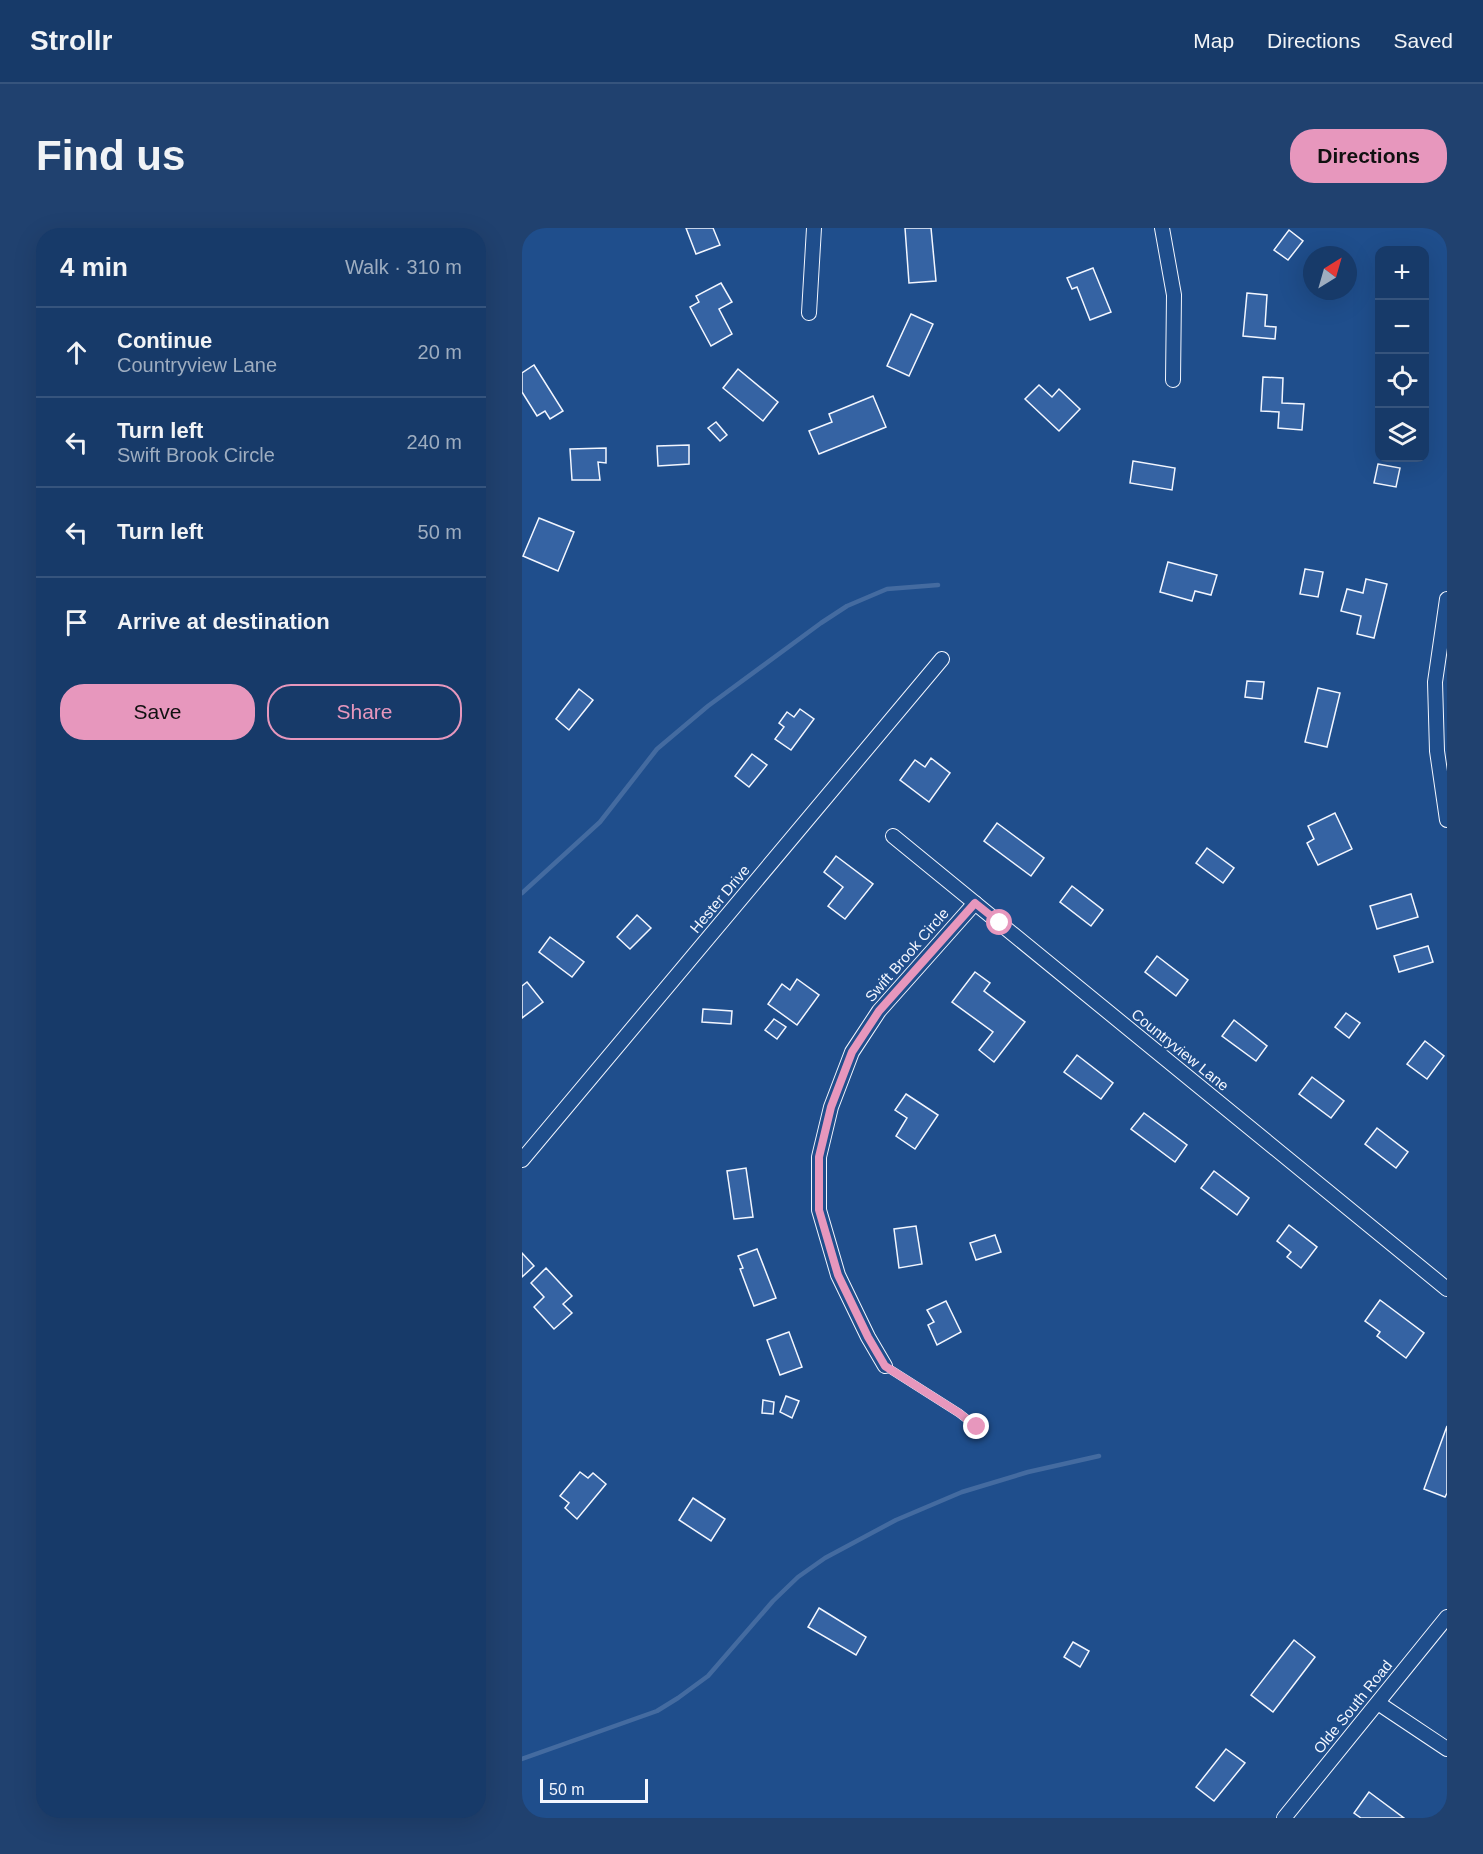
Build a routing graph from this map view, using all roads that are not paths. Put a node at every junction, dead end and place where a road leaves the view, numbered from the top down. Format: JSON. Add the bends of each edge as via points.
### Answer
{"nodes":[{"id":1,"x":814,"y":228,"type":"edge"},
{"id":2,"x":1162,"y":228,"type":"edge"},
{"id":3,"x":809,"y":313,"type":"dead end"},
{"id":4,"x":1173,"y":380,"type":"dead end"},
{"id":5,"x":1447,"y":599,"type":"edge"},
{"id":6,"x":942,"y":659,"type":"dead end"},
{"id":7,"x":1447,"y":820,"type":"edge"},
{"id":8,"x":893,"y":836,"type":"dead end"},
{"id":9,"x":975,"y":903,"type":"junction"},
{"id":10,"x":522,"y":1160,"type":"edge"},
{"id":11,"x":1447,"y":1289,"type":"edge"},
{"id":12,"x":885,"y":1366,"type":"joint"},
{"id":13,"x":977,"y":1427,"type":"dead end"},
{"id":14,"x":1447,"y":1617,"type":"edge"},
{"id":15,"x":1378,"y":1703,"type":"junction"},
{"id":16,"x":1447,"y":1749,"type":"edge"},
{"id":17,"x":1284,"y":1818,"type":"edge"}],
"edges":[{"from":1,"to":3,"type":"street"},
{"from":2,"to":4,"type":"street","via":[[1174,295]]},
{"from":5,"to":7,"type":"street","via":[[1435,682],[1437,751]]},
{"from":6,"to":10,"type":"street","name":"Hester Drive"},
{"from":8,"to":9,"type":"street","name":"Countryview Lane"},
{"from":9,"to":11,"type":"street","name":"Countryview Lane"},
{"from":9,"to":12,"type":"street","name":"Swift Brook Circle","via":[[879,1011],[852,1052],[831,1107],[819,1157],[819,1210],[838,1275]]},
{"from":12,"to":13,"type":"lane"},
{"from":14,"to":15,"type":"street","name":"Olde South Road"},
{"from":15,"to":16,"type":"street"},
{"from":15,"to":17,"type":"street","name":"Olde South Road"}]}
